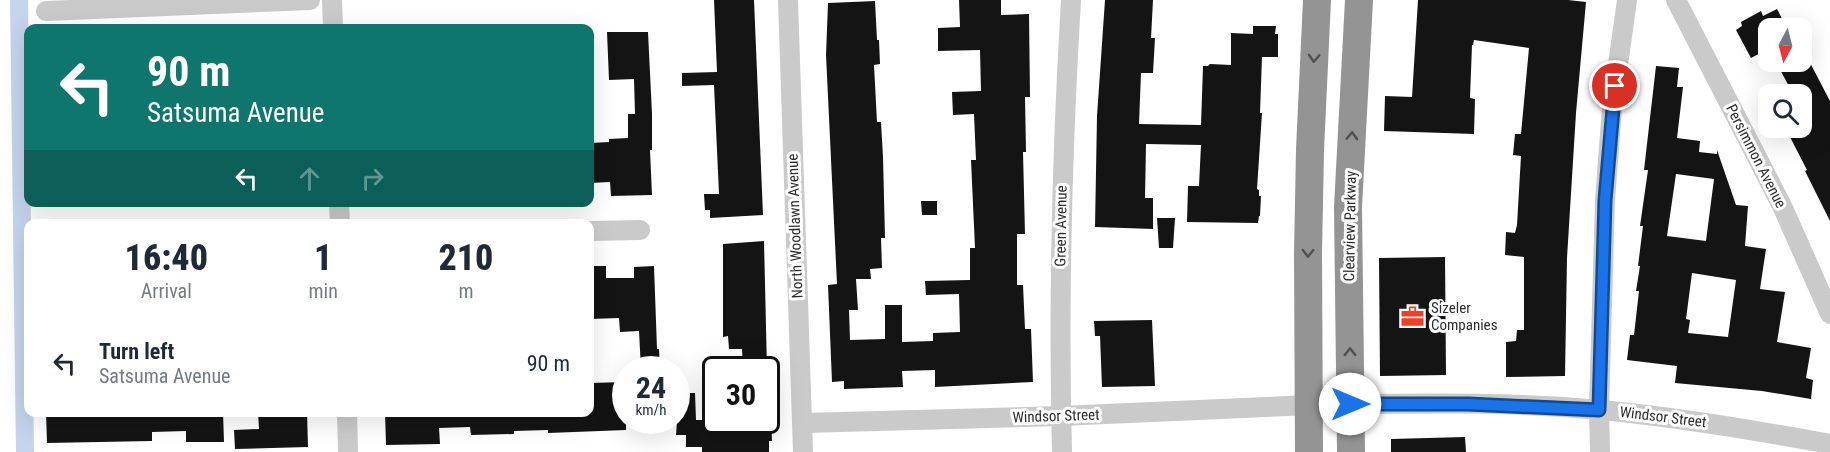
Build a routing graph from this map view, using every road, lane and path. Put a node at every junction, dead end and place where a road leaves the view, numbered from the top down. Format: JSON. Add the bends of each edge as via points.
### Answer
{"nodes":[{"id":1,"x":310,"y":0,"type":"edge"},
{"id":2,"x":332,"y":0,"type":"edge"},
{"id":3,"x":788,"y":0,"type":"edge"},
{"id":4,"x":1071,"y":0,"type":"edge"},
{"id":5,"x":1317,"y":0,"type":"edge"},
{"id":6,"x":1359,"y":0,"type":"edge"},
{"id":7,"x":1627,"y":0,"type":"edge"},
{"id":8,"x":1676,"y":0,"type":"edge"},
{"id":9,"x":46,"y":11,"type":"dead end"},
{"id":10,"x":333,"y":24,"type":"edge"},
{"id":11,"x":640,"y":230,"type":"dead end"},
{"id":12,"x":594,"y":231,"type":"edge"},
{"id":13,"x":1830,"y":314,"type":"edge"},
{"id":14,"x":1308,"y":324,"type":"junction"},
{"id":15,"x":1350,"y":404,"type":"junction"},
{"id":16,"x":1309,"y":405,"type":"junction"},
{"id":17,"x":1599,"y":410,"type":"junction"},
{"id":18,"x":1061,"y":416,"type":"junction"},
{"id":19,"x":347,"y":417,"type":"edge"},
{"id":20,"x":803,"y":423,"type":"junction"},
{"id":21,"x":1830,"y":444,"type":"edge"},
{"id":22,"x":348,"y":452,"type":"edge"},
{"id":23,"x":803,"y":452,"type":"edge"},
{"id":24,"x":1062,"y":452,"type":"edge"},
{"id":25,"x":1310,"y":452,"type":"edge"},
{"id":26,"x":1335,"y":452,"type":"edge"},
{"id":27,"x":1351,"y":452,"type":"edge"},
{"id":28,"x":1600,"y":452,"type":"edge"}],
"edges":[{"from":1,"to":9,"type":"street"},
{"from":2,"to":10,"type":"street"},
{"from":3,"to":20,"type":"street","name":"North Woodlawn Avenue"},
{"from":4,"to":18,"type":"street","name":"Green Avenue","via":[[1060,244]]},
{"from":5,"to":14,"type":"highway","one_way":true},
{"from":15,"to":6,"type":"highway","name":"Clearview Parkway","one_way":true,"via":[[1348,207]]},
{"from":7,"to":17,"type":"street","via":[[1612,108],[1605,200]]},
{"from":8,"to":13,"type":"street","name":"Persimmon Avenue","via":[[1783,208]]},
{"from":11,"to":12,"type":"street"},
{"from":14,"to":15,"type":"highway","via":[[1325,339],[1326,387],[1330,396]]},
{"from":14,"to":16,"type":"highway"},
{"from":15,"to":17,"type":"street","name":"Windsor Street"},
{"from":15,"to":27,"type":"highway","name":"Clearview Parkway"},
{"from":16,"to":18,"type":"street","name":"Windsor Street"},
{"from":16,"to":25,"type":"highway"},
{"from":16,"to":26,"type":"highway","via":[[1330,415],[1335,428]]},
{"from":17,"to":21,"type":"street","name":"Windsor Street","via":[[1726,425]]},
{"from":17,"to":28,"type":"street"},
{"from":18,"to":20,"type":"street","name":"Windsor Street"},
{"from":18,"to":24,"type":"street","name":"Green Avenue"},
{"from":19,"to":22,"type":"street"},
{"from":20,"to":23,"type":"street","name":"North Woodlawn Avenue"}]}
